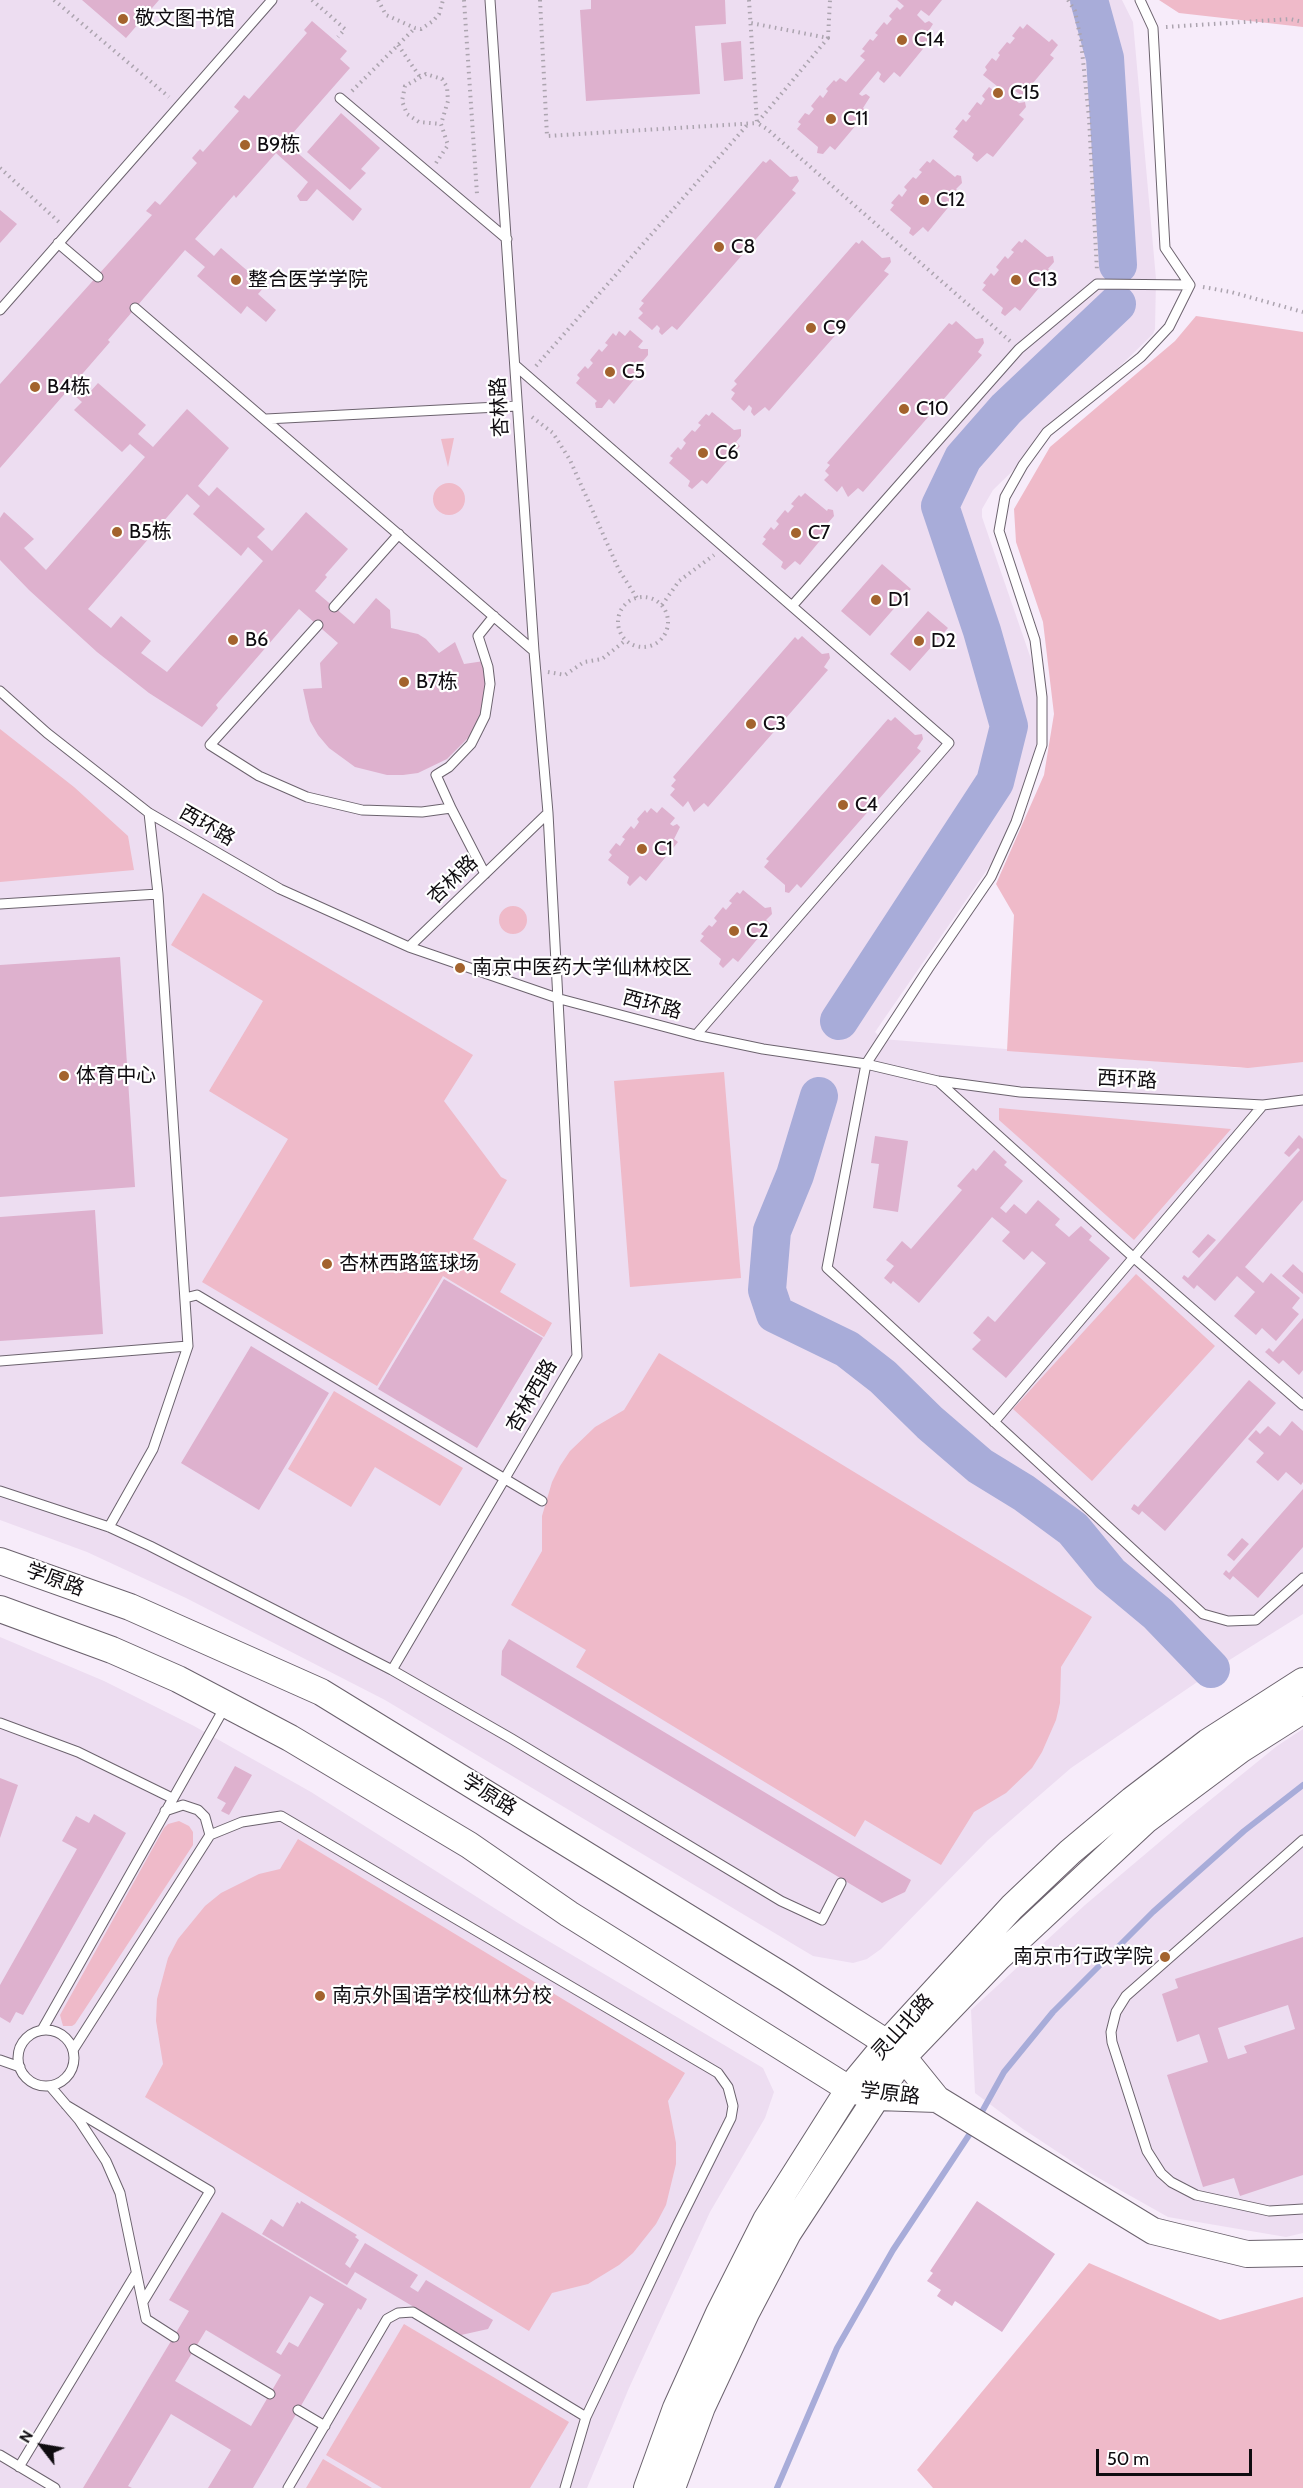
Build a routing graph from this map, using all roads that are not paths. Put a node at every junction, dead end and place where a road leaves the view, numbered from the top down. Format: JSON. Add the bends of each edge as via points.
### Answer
{"nodes":[{"id":1,"x":272,"y":0,"type":"edge"},
{"id":2,"x":490,"y":0,"type":"edge"},
{"id":3,"x":1140,"y":0,"type":"edge"},
{"id":4,"x":342,"y":99,"type":"road end"},
{"id":5,"x":507,"y":239,"type":"junction"},
{"id":6,"x":58,"y":243,"type":"junction"},
{"id":7,"x":98,"y":277,"type":"dead end"},
{"id":8,"x":1190,"y":285,"type":"junction"},
{"id":9,"x":135,"y":308,"type":"dead end"},
{"id":10,"x":0,"y":310,"type":"edge"},
{"id":11,"x":516,"y":366,"type":"junction"},
{"id":12,"x":517,"y":406,"type":"junction"},
{"id":13,"x":266,"y":419,"type":"junction"},
{"id":14,"x":399,"y":534,"type":"junction"},
{"id":15,"x":792,"y":606,"type":"junction"},
{"id":16,"x":334,"y":607,"type":"dead end"},
{"id":17,"x":494,"y":616,"type":"junction"},
{"id":18,"x":318,"y":625,"type":"dead end"},
{"id":19,"x":534,"y":651,"type":"junction"},
{"id":20,"x":0,"y":691,"type":"edge"},
{"id":21,"x":451,"y":808,"type":"junction"},
{"id":22,"x":149,"y":813,"type":"junction"},
{"id":23,"x":548,"y":813,"type":"junction"},
{"id":24,"x":485,"y":874,"type":"junction"},
{"id":25,"x":158,"y":894,"type":"junction"},
{"id":26,"x":0,"y":904,"type":"edge"},
{"id":27,"x":409,"y":947,"type":"junction"},
{"id":28,"x":560,"y":999,"type":"junction"},
{"id":29,"x":696,"y":1035,"type":"junction"},
{"id":30,"x":866,"y":1064,"type":"junction"},
{"id":31,"x":938,"y":1081,"type":"junction"},
{"id":32,"x":1303,"y":1100,"type":"edge"},
{"id":33,"x":1263,"y":1105,"type":"junction"},
{"id":34,"x":1133,"y":1257,"type":"junction"},
{"id":35,"x":185,"y":1298,"type":"junction"},
{"id":36,"x":188,"y":1346,"type":"junction"},
{"id":37,"x":0,"y":1361,"type":"edge"},
{"id":38,"x":1303,"y":1405,"type":"edge"},
{"id":39,"x":994,"y":1422,"type":"junction"},
{"id":40,"x":505,"y":1479,"type":"junction"},
{"id":41,"x":0,"y":1491,"type":"edge"},
{"id":42,"x":542,"y":1501,"type":"dead end"},
{"id":43,"x":109,"y":1527,"type":"junction"},
{"id":44,"x":0,"y":1561,"type":"edge"},
{"id":45,"x":1303,"y":1578,"type":"edge"},
{"id":46,"x":0,"y":1609,"type":"edge"},
{"id":47,"x":392,"y":1670,"type":"junction"},
{"id":48,"x":1303,"y":1681,"type":"edge"},
{"id":49,"x":227,"y":1703,"type":"junction"},
{"id":50,"x":1303,"y":1710,"type":"edge"},
{"id":51,"x":0,"y":1723,"type":"edge"},
{"id":52,"x":172,"y":1798,"type":"junction"},
{"id":53,"x":164,"y":1811,"type":"junction"},
{"id":54,"x":210,"y":1835,"type":"junction"},
{"id":55,"x":1303,"y":1840,"type":"edge"},
{"id":56,"x":841,"y":1883,"type":"dead end"},
{"id":57,"x":42,"y":2030,"type":"junction"},
{"id":58,"x":73,"y":2049,"type":"junction"},
{"id":59,"x":895,"y":2050,"type":"junction"},
{"id":60,"x":0,"y":2060,"type":"edge"},
{"id":61,"x":20,"y":2067,"type":"junction"},
{"id":62,"x":50,"y":2086,"type":"junction"},
{"id":63,"x":849,"y":2089,"type":"junction"},
{"id":64,"x":878,"y":2097,"type":"junction"},
{"id":65,"x":937,"y":2099,"type":"junction"},
{"id":66,"x":66,"y":2104,"type":"junction"},
{"id":67,"x":1303,"y":2209,"type":"edge"},
{"id":68,"x":1303,"y":2253,"type":"edge"},
{"id":69,"x":135,"y":2275,"type":"junction"},
{"id":70,"x":143,"y":2302,"type":"junction"},
{"id":71,"x":174,"y":2337,"type":"dead end"},
{"id":72,"x":194,"y":2349,"type":"dead end"},
{"id":73,"x":270,"y":2394,"type":"dead end"},
{"id":74,"x":298,"y":2410,"type":"dead end"},
{"id":75,"x":586,"y":2417,"type":"junction"},
{"id":76,"x":325,"y":2426,"type":"junction"},
{"id":77,"x":0,"y":2455,"type":"edge"},
{"id":78,"x":19,"y":2467,"type":"junction"},
{"id":79,"x":55,"y":2488,"type":"edge"},
{"id":80,"x":288,"y":2488,"type":"edge"},
{"id":81,"x":565,"y":2488,"type":"edge"},
{"id":82,"x":647,"y":2488,"type":"edge"},
{"id":83,"x":672,"y":2488,"type":"edge"}],
"edges":[{"from":1,"to":6,"type":"lane"},
{"from":2,"to":5,"type":"lane","name":"杏林路"},
{"from":3,"to":8,"type":"lane","via":[[1153,28],[1165,248]]},
{"from":4,"to":5,"type":"lane"},
{"from":5,"to":11,"type":"lane","name":"杏林路"},
{"from":6,"to":7,"type":"lane"},
{"from":6,"to":10,"type":"lane"},
{"from":8,"to":15,"type":"lane","via":[[1097,284],[1019,349]]},
{"from":8,"to":30,"type":"lane","via":[[1169,327],[1141,357],[1047,432],[1005,497],[999,531],[1035,640],[1042,697],[1042,745],[1016,822],[991,877]]},
{"from":9,"to":13,"type":"lane"},
{"from":11,"to":12,"type":"lane","name":"杏林路"},
{"from":11,"to":15,"type":"lane"},
{"from":12,"to":13,"type":"lane"},
{"from":12,"to":19,"type":"lane","name":"杏林路"},
{"from":13,"to":14,"type":"lane"},
{"from":14,"to":16,"type":"lane"},
{"from":14,"to":17,"type":"lane"},
{"from":15,"to":29,"type":"lane","via":[[949,743]]},
{"from":17,"to":19,"type":"lane"},
{"from":17,"to":21,"type":"lane","via":[[478,636],[489,667],[485,716],[471,744],[436,776]]},
{"from":18,"to":21,"type":"lane","via":[[210,745],[283,788],[332,804],[392,812]]},
{"from":19,"to":23,"type":"lane","name":"杏林路"},
{"from":20,"to":22,"type":"lane","name":"西环路"},
{"from":21,"to":24,"type":"lane"},
{"from":22,"to":25,"type":"lane"},
{"from":22,"to":27,"type":"lane","name":"西环路","via":[[280,889]]},
{"from":23,"to":24,"type":"lane","name":"杏林路"},
{"from":23,"to":28,"type":"lane","name":"杏林路"},
{"from":24,"to":27,"type":"lane","name":"杏林路"},
{"from":25,"to":26,"type":"lane"},
{"from":25,"to":35,"type":"lane"},
{"from":27,"to":28,"type":"lane","name":"西环路"},
{"from":28,"to":29,"type":"lane","name":"西环路"},
{"from":28,"to":40,"type":"lane","name":"杏林西路","via":[[577,1356]]},
{"from":29,"to":30,"type":"lane","name":"西环路"},
{"from":30,"to":31,"type":"lane","name":"西环路"},
{"from":30,"to":39,"type":"lane","via":[[827,1268]]},
{"from":31,"to":33,"type":"lane","name":"西环路","via":[[1020,1092]]},
{"from":31,"to":34,"type":"lane"},
{"from":32,"to":33,"type":"lane","name":"西环路"},
{"from":33,"to":34,"type":"lane"},
{"from":34,"to":38,"type":"lane"},
{"from":34,"to":39,"type":"lane"},
{"from":35,"to":36,"type":"lane"},
{"from":35,"to":40,"type":"lane","via":[[197,1295]]},
{"from":36,"to":37,"type":"lane"},
{"from":36,"to":43,"type":"lane","via":[[153,1449]]},
{"from":39,"to":45,"type":"lane","via":[[1203,1614],[1228,1621],[1256,1620]]},
{"from":40,"to":42,"type":"lane"},
{"from":40,"to":47,"type":"lane","name":"杏林西路"},
{"from":41,"to":43,"type":"lane"},
{"from":43,"to":47,"type":"lane"},
{"from":44,"to":59,"type":"street","name":"学原路","via":[[130,1607],[321,1692],[776,1971]]},
{"from":46,"to":49,"type":"street","name":"学原路","via":[[112,1650]]},
{"from":47,"to":56,"type":"lane","via":[[781,1901],[822,1920]]},
{"from":48,"to":59,"type":"street","name":"灵山北路","via":[[1208,1742],[1070,1852],[1012,1907]]},
{"from":49,"to":52,"type":"lane"},
{"from":49,"to":63,"type":"street","name":"学原路","via":[[469,1845],[569,1914]]},
{"from":50,"to":59,"type":"street","name":"灵山北路","via":[[1240,1750],[1146,1820]]},
{"from":51,"to":52,"type":"lane","via":[[78,1752]]},
{"from":52,"to":53,"type":"lane"},
{"from":53,"to":54,"type":"lane","via":[[183,1805],[198,1810],[205,1816]]},
{"from":53,"to":57,"type":"lane"},
{"from":54,"to":58,"type":"lane"},
{"from":54,"to":75,"type":"lane","via":[[242,1822],[281,1816],[723,2079],[731,2094],[731,2118]]},
{"from":55,"to":67,"type":"lane","via":[[1126,1996],[1116,2012],[1111,2032],[1147,2151],[1166,2178],[1196,2195],[1269,2211]]},
{"from":57,"to":58,"type":"lane","via":[[61,2034]]},
{"from":57,"to":61,"type":"lane","via":[[25,2040],[18,2057]]},
{"from":58,"to":62,"type":"lane","via":[[72,2069],[59,2083]]},
{"from":59,"to":63,"type":"street","name":"灵山北路"},
{"from":59,"to":64,"type":"street","name":"灵山北路"},
{"from":59,"to":65,"type":"street","name":"学原路"},
{"from":60,"to":61,"type":"lane"},
{"from":61,"to":62,"type":"lane","via":[[31,2082]]},
{"from":62,"to":66,"type":"lane"},
{"from":63,"to":64,"type":"street","name":"学原路"},
{"from":63,"to":82,"type":"street","name":"灵山北路","via":[[766,2220],[676,2408]]},
{"from":64,"to":65,"type":"street","name":"学原路"},
{"from":64,"to":83,"type":"street","name":"灵山北路","via":[[788,2233],[751,2303],[702,2407]]},
{"from":65,"to":68,"type":"street","name":"学原路","via":[[1153,2231],[1246,2254]]},
{"from":66,"to":69,"type":"lane","via":[[106,2161],[120,2193]]},
{"from":66,"to":70,"type":"lane","via":[[210,2191]]},
{"from":69,"to":70,"type":"lane"},
{"from":69,"to":78,"type":"lane"},
{"from":70,"to":71,"type":"lane","via":[[146,2319]]},
{"from":72,"to":73,"type":"lane"},
{"from":74,"to":76,"type":"lane"},
{"from":75,"to":76,"type":"lane","via":[[413,2312],[387,2319]]},
{"from":75,"to":81,"type":"lane"},
{"from":76,"to":80,"type":"lane"},
{"from":77,"to":78,"type":"lane"},
{"from":78,"to":79,"type":"lane"}]}
